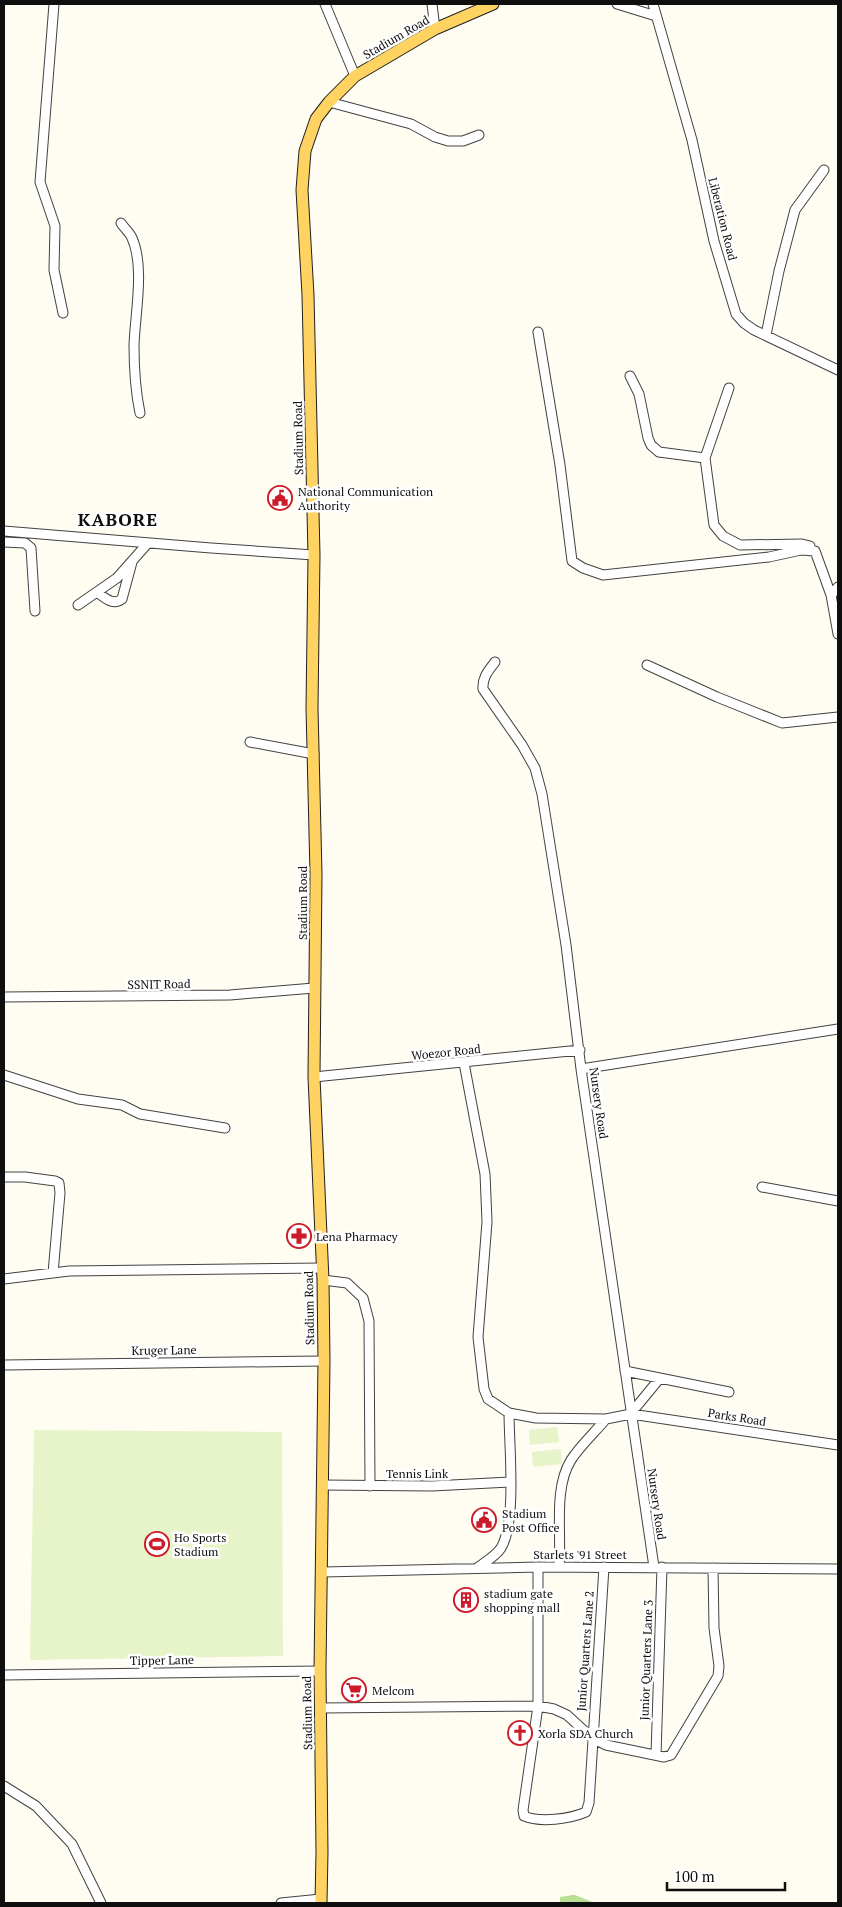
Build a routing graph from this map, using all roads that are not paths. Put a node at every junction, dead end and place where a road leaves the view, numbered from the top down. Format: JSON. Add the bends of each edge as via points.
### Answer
{"nodes":[{"id":1,"x":54,"y":4,"type":"edge"},
{"id":2,"x":325,"y":4,"type":"edge"},
{"id":3,"x":432,"y":4,"type":"edge"},
{"id":4,"x":493,"y":4,"type":"edge"},
{"id":5,"x":617,"y":4,"type":"edge"},
{"id":6,"x":653,"y":4,"type":"edge"},
{"id":7,"x":656,"y":16,"type":"junction"},
{"id":8,"x":435,"y":29,"type":"junction"},
{"id":9,"x":355,"y":76,"type":"junction"},
{"id":10,"x":328,"y":102,"type":"junction"},
{"id":11,"x":478,"y":135,"type":"dead end"},
{"id":12,"x":824,"y":170,"type":"dead end"},
{"id":13,"x":121,"y":223,"type":"dead end"},
{"id":14,"x":62,"y":313,"type":"dead end"},
{"id":15,"x":538,"y":332,"type":"dead end"},
{"id":16,"x":766,"y":336,"type":"junction"},
{"id":17,"x":838,"y":370,"type":"edge"},
{"id":18,"x":630,"y":376,"type":"dead end"},
{"id":19,"x":729,"y":388,"type":"dead end"},
{"id":20,"x":140,"y":413,"type":"dead end"},
{"id":21,"x":705,"y":458,"type":"junction"},
{"id":22,"x":4,"y":531,"type":"edge"},
{"id":23,"x":4,"y":542,"type":"edge"},
{"id":24,"x":148,"y":543,"type":"junction"},
{"id":25,"x":815,"y":551,"type":"junction"},
{"id":26,"x":314,"y":555,"type":"junction"},
{"id":27,"x":133,"y":560,"type":"junction"},
{"id":28,"x":838,"y":588,"type":"edge"},
{"id":29,"x":98,"y":592,"type":"junction"},
{"id":30,"x":832,"y":595,"type":"junction"},
{"id":31,"x":78,"y":605,"type":"dead end"},
{"id":32,"x":35,"y":611,"type":"dead end"},
{"id":33,"x":838,"y":634,"type":"edge"},
{"id":34,"x":495,"y":662,"type":"dead end"},
{"id":35,"x":647,"y":664,"type":"dead end"},
{"id":36,"x":838,"y":717,"type":"edge"},
{"id":37,"x":250,"y":742,"type":"dead end"},
{"id":38,"x":314,"y":754,"type":"junction"},
{"id":39,"x":314,"y":988,"type":"junction"},
{"id":40,"x":4,"y":998,"type":"edge"},
{"id":41,"x":838,"y":1029,"type":"edge"},
{"id":42,"x":580,"y":1050,"type":"junction"},
{"id":43,"x":464,"y":1063,"type":"junction"},
{"id":44,"x":581,"y":1068,"type":"junction"},
{"id":45,"x":4,"y":1075,"type":"edge"},
{"id":46,"x":314,"y":1077,"type":"junction"},
{"id":47,"x":225,"y":1128,"type":"dead end"},
{"id":48,"x":4,"y":1177,"type":"edge"},
{"id":49,"x":762,"y":1187,"type":"dead end"},
{"id":50,"x":838,"y":1201,"type":"edge"},
{"id":51,"x":53,"y":1273,"type":"junction"},
{"id":52,"x":322,"y":1274,"type":"junction"},
{"id":53,"x":4,"y":1279,"type":"edge"},
{"id":54,"x":324,"y":1361,"type":"junction"},
{"id":55,"x":4,"y":1365,"type":"edge"},
{"id":56,"x":625,"y":1371,"type":"junction"},
{"id":57,"x":660,"y":1378,"type":"junction"},
{"id":58,"x":729,"y":1392,"type":"dead end"},
{"id":59,"x":631,"y":1412,"type":"junction"},
{"id":60,"x":509,"y":1413,"type":"junction"},
{"id":61,"x":606,"y":1419,"type":"junction"},
{"id":62,"x":838,"y":1445,"type":"edge"},
{"id":63,"x":511,"y":1482,"type":"junction"},
{"id":64,"x":322,"y":1485,"type":"junction"},
{"id":65,"x":370,"y":1486,"type":"junction"},
{"id":66,"x":538,"y":1567,"type":"junction"},
{"id":67,"x":559,"y":1567,"type":"junction"},
{"id":68,"x":604,"y":1567,"type":"junction"},
{"id":69,"x":658,"y":1567,"type":"junction"},
{"id":70,"x":477,"y":1568,"type":"junction"},
{"id":71,"x":713,"y":1568,"type":"junction"},
{"id":72,"x":838,"y":1569,"type":"edge"},
{"id":73,"x":322,"y":1572,"type":"junction"},
{"id":74,"x":320,"y":1670,"type":"junction"},
{"id":75,"x":4,"y":1675,"type":"edge"},
{"id":76,"x":538,"y":1706,"type":"junction"},
{"id":77,"x":320,"y":1708,"type":"junction"},
{"id":78,"x":592,"y":1738,"type":"junction"},
{"id":79,"x":656,"y":1755,"type":"junction"},
{"id":80,"x":4,"y":1786,"type":"edge"},
{"id":81,"x":321,"y":1901,"type":"edge"},
{"id":82,"x":101,"y":1903,"type":"edge"},
{"id":83,"x":281,"y":1903,"type":"edge"}],
"edges":[{"from":1,"to":14,"type":"street","via":[[40,182],[54,226],[54,270]]},
{"from":2,"to":9,"type":"street"},
{"from":3,"to":8,"type":"street"},
{"from":4,"to":8,"type":"main road","name":"Stadium Road"},
{"from":5,"to":7,"type":"street"},
{"from":6,"to":7,"type":"street","name":"Liberation Road"},
{"from":7,"to":16,"type":"street","name":"Liberation Road","via":[[692,140],[714,241],[736,314],[744,323]]},
{"from":8,"to":9,"type":"main road","name":"Stadium Road"},
{"from":9,"to":10,"type":"main road","name":"Stadium Road"},
{"from":10,"to":11,"type":"street","via":[[411,124],[448,141],[463,141]]},
{"from":10,"to":26,"type":"main road","name":"Stadium Road","via":[[316,119],[305,152],[302,190],[308,295]]},
{"from":12,"to":16,"type":"street","via":[[795,210]]},
{"from":13,"to":20,"type":"street","via":[[132,238],[138,260],[134,383]]},
{"from":15,"to":25,"type":"street","via":[[572,561],[603,575],[769,557],[801,550]]},
{"from":16,"to":17,"type":"street","name":"Liberation Road"},
{"from":18,"to":21,"type":"street","via":[[639,394],[651,446],[660,452]]},
{"from":19,"to":21,"type":"street"},
{"from":21,"to":25,"type":"street","via":[[714,525],[723,536],[740,545],[802,544]]},
{"from":22,"to":24,"type":"street"},
{"from":23,"to":32,"type":"street","via":[[25,543],[31,548]]},
{"from":24,"to":26,"type":"street"},
{"from":24,"to":27,"type":"street"},
{"from":25,"to":30,"type":"street"},
{"from":26,"to":38,"type":"main road","name":"Stadium Road"},
{"from":27,"to":29,"type":"street"},
{"from":27,"to":29,"type":"street","via":[[122,600],[112,602]]},
{"from":28,"to":30,"type":"street"},
{"from":29,"to":31,"type":"street"},
{"from":30,"to":33,"type":"street"},
{"from":34,"to":42,"type":"street","name":"Nursery Road","via":[[485,676],[483,690],[535,768],[542,794]]},
{"from":35,"to":36,"type":"street","via":[[782,723]]},
{"from":37,"to":38,"type":"street"},
{"from":38,"to":39,"type":"main road","name":"Stadium Road"},
{"from":39,"to":40,"type":"street","name":"SSNIT Road","via":[[230,995]]},
{"from":39,"to":46,"type":"main road","name":"Stadium Road"},
{"from":41,"to":44,"type":"street"},
{"from":42,"to":43,"type":"street","name":"Woezor Road"},
{"from":42,"to":44,"type":"street","name":"Nursery Road"},
{"from":43,"to":46,"type":"street","name":"Woezor Road"},
{"from":43,"to":60,"type":"street","via":[[485,1174],[487,1222],[478,1337],[484,1389],[488,1399]]},
{"from":44,"to":56,"type":"street","name":"Nursery Road"},
{"from":45,"to":47,"type":"street","via":[[78,1100],[122,1105],[140,1114]]},
{"from":46,"to":52,"type":"main road","name":"Stadium Road"},
{"from":48,"to":51,"type":"street","via":[[59,1183]]},
{"from":49,"to":50,"type":"street"},
{"from":51,"to":52,"type":"street"},
{"from":51,"to":53,"type":"street"},
{"from":52,"to":54,"type":"main road","name":"Stadium Road"},
{"from":52,"to":65,"type":"street","via":[[347,1283],[362,1298],[369,1321]]},
{"from":54,"to":55,"type":"street","name":"Kruger Lane"},
{"from":54,"to":64,"type":"main road","name":"Stadium Road"},
{"from":56,"to":57,"type":"street"},
{"from":56,"to":59,"type":"street","name":"Nursery Road"},
{"from":57,"to":58,"type":"street"},
{"from":57,"to":59,"type":"street"},
{"from":59,"to":61,"type":"street"},
{"from":59,"to":62,"type":"street","name":"Parks Road"},
{"from":59,"to":69,"type":"street","name":"Nursery Road"},
{"from":60,"to":61,"type":"street","via":[[536,1418]]},
{"from":60,"to":63,"type":"street"},
{"from":61,"to":67,"type":"street","via":[[571,1460],[564,1474],[559,1492]]},
{"from":63,"to":65,"type":"street","name":"Tennis Link"},
{"from":63,"to":70,"type":"street","via":[[504,1541],[496,1553]]},
{"from":64,"to":65,"type":"street","name":"Tennis Link"},
{"from":64,"to":73,"type":"main road","name":"Stadium Road"},
{"from":66,"to":67,"type":"street","name":"Starlets '91 Street"},
{"from":66,"to":70,"type":"street","name":"Starlets '91 Street"},
{"from":66,"to":76,"type":"street"},
{"from":67,"to":68,"type":"street","name":"Starlets '91 Street"},
{"from":68,"to":69,"type":"street","name":"Starlets '91 Street"},
{"from":68,"to":78,"type":"street","name":"Junior Quarters Lane 2"},
{"from":69,"to":71,"type":"street","name":"Starlets '91 Street"},
{"from":69,"to":79,"type":"street","name":"Junior Quarters Lane 3"},
{"from":70,"to":73,"type":"street","name":"Starlets '91 Street"},
{"from":71,"to":72,"type":"street","name":"Starlets '91 Street"},
{"from":71,"to":79,"type":"street","via":[[718,1676],[671,1755]]},
{"from":73,"to":74,"type":"main road","name":"Stadium Road"},
{"from":74,"to":75,"type":"street","name":"Tipper Lane"},
{"from":74,"to":77,"type":"main road","name":"Stadium Road"},
{"from":76,"to":77,"type":"street"},
{"from":76,"to":78,"type":"street","via":[[567,1715]]},
{"from":76,"to":78,"type":"street","name":"Junior Quarters Lane 2","via":[[524,1816],[544,1820],[586,1812]]},
{"from":77,"to":81,"type":"main road","name":"Stadium Road"},
{"from":78,"to":79,"type":"street"},
{"from":80,"to":82,"type":"street","via":[[36,1806],[72,1844]]},
{"from":81,"to":83,"type":"street"}]}
